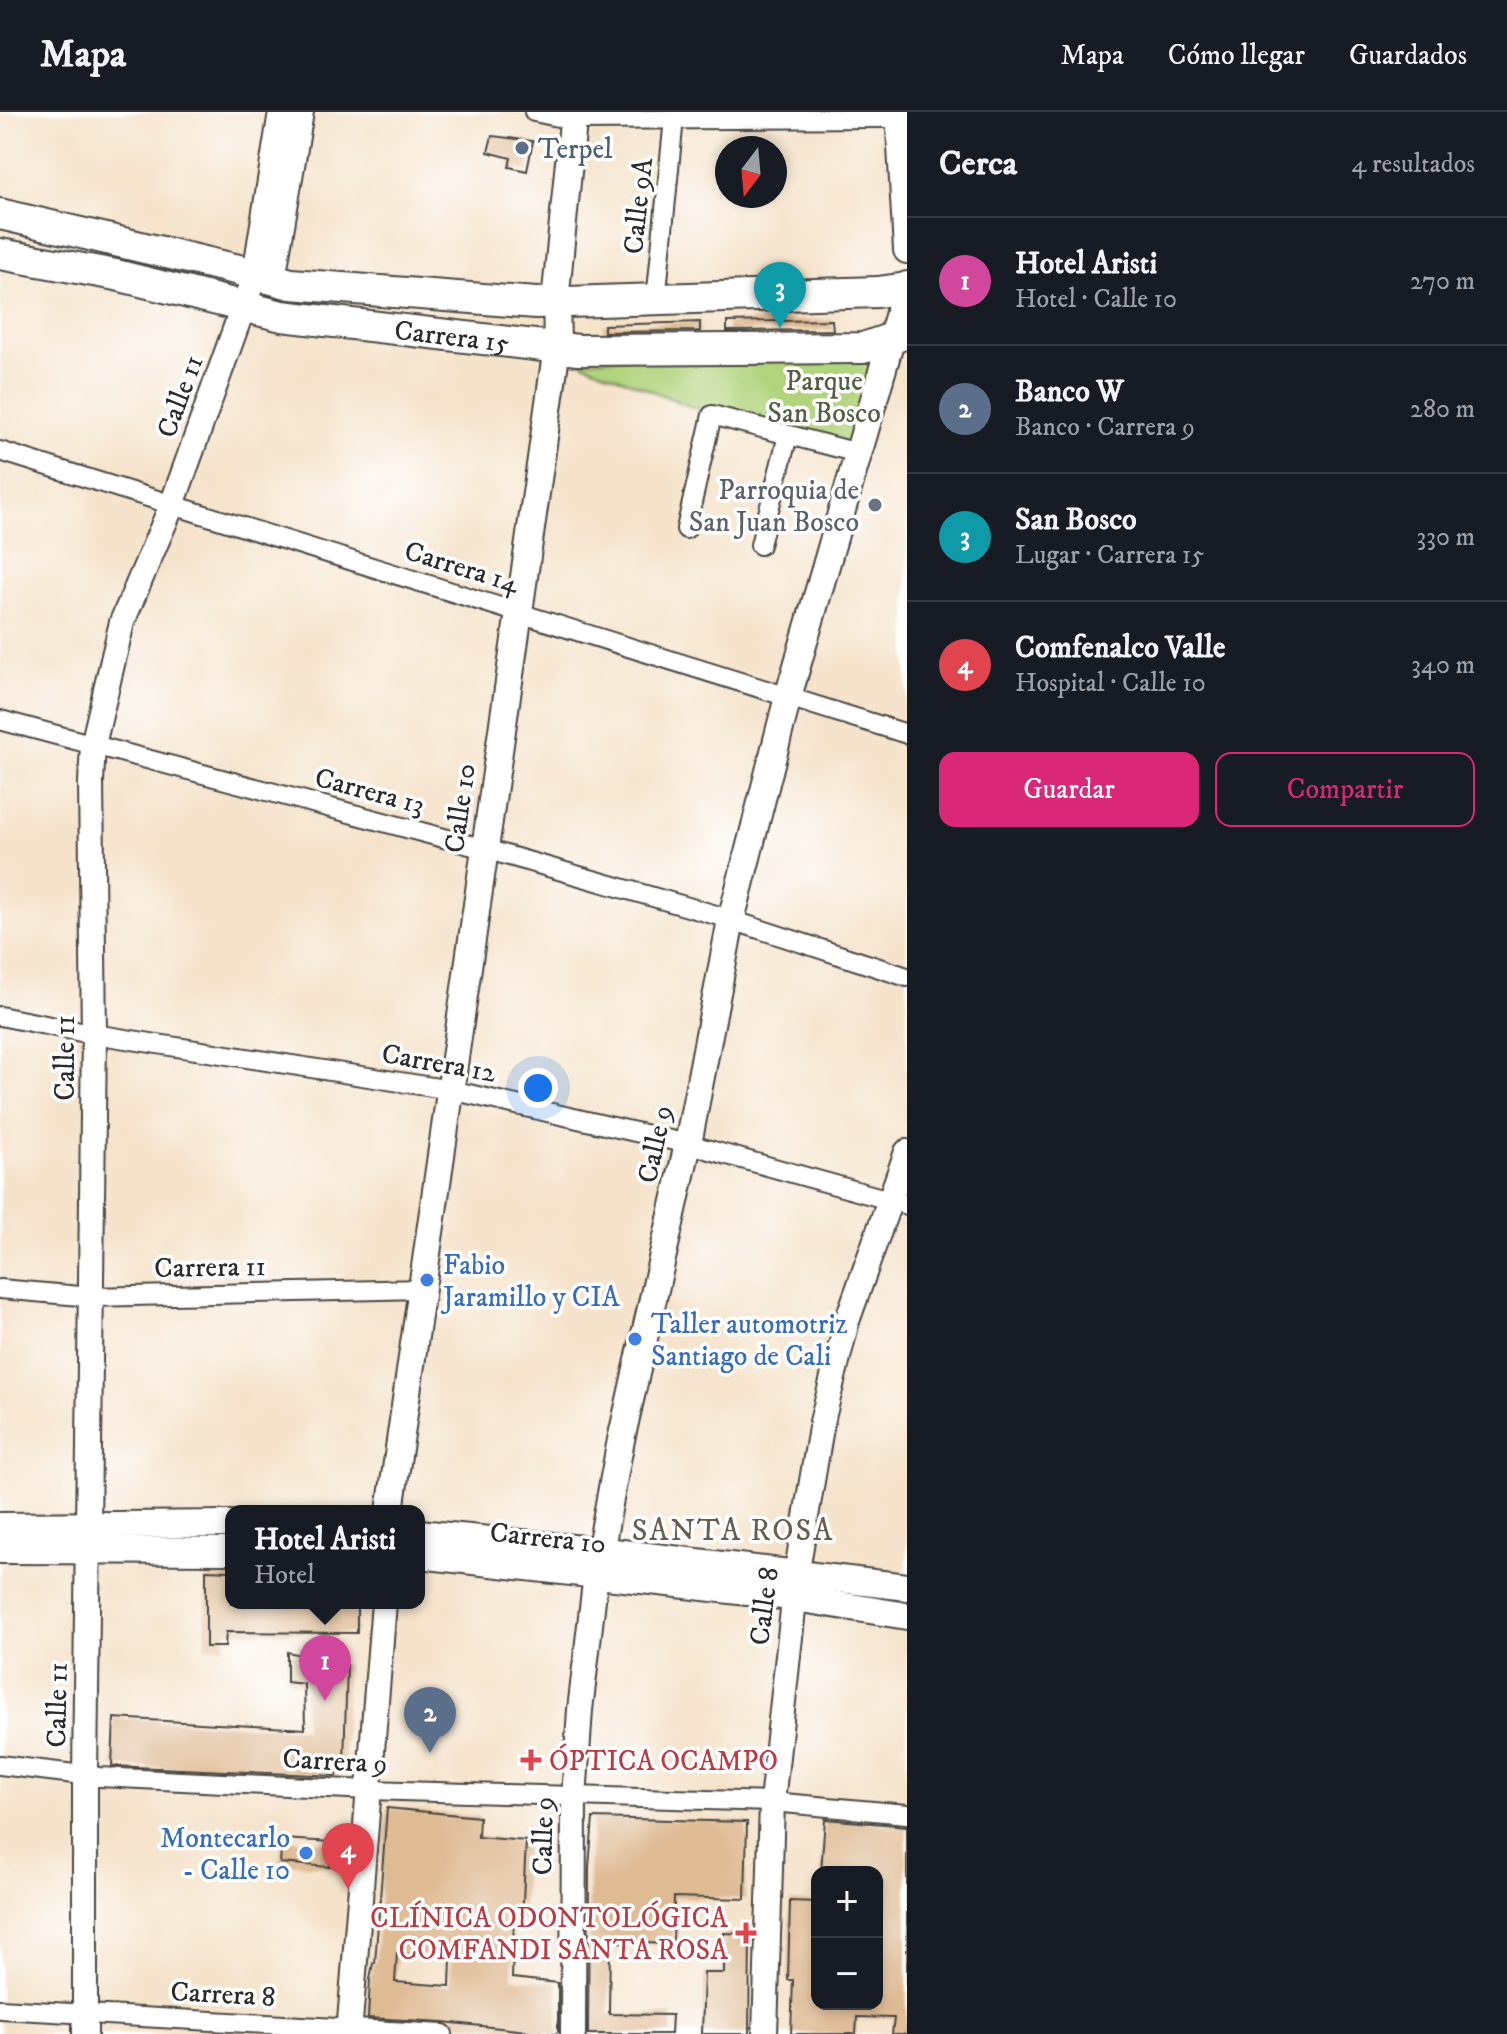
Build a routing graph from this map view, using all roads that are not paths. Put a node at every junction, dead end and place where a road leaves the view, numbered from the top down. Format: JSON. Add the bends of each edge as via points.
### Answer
{"nodes":[{"id":1,"x":281,"y":112,"type":"edge"},
{"id":2,"x":301,"y":112,"type":"edge"},
{"id":3,"x":534,"y":112,"type":"edge"},
{"id":4,"x":902,"y":114,"type":"edge"},
{"id":5,"x":574,"y":116,"type":"edge"},
{"id":6,"x":674,"y":118,"type":"junction"},
{"id":7,"x":0,"y":214,"type":"edge"},
{"id":8,"x":907,"y":250,"type":"edge"},
{"id":9,"x":0,"y":254,"type":"edge"},
{"id":10,"x":264,"y":276,"type":"junction"},
{"id":11,"x":907,"y":287,"type":"edge"},
{"id":12,"x":656,"y":301,"type":"junction"},
{"id":13,"x":556,"y":303,"type":"junction"},
{"id":14,"x":244,"y":305,"type":"junction"},
{"id":15,"x":902,"y":338,"type":"edge"},
{"id":16,"x":557,"y":347,"type":"junction"},
{"id":17,"x":788,"y":435,"type":"junction"},
{"id":18,"x":0,"y":451,"type":"edge"},
{"id":19,"x":858,"y":453,"type":"junction"},
{"id":20,"x":172,"y":505,"type":"junction"},
{"id":21,"x":686,"y":529,"type":"dead end"},
{"id":22,"x":760,"y":545,"type":"dead end"},
{"id":23,"x":519,"y":613,"type":"junction"},
{"id":24,"x":788,"y":697,"type":"junction"},
{"id":25,"x":0,"y":720,"type":"edge"},
{"id":26,"x":907,"y":734,"type":"edge"},
{"id":27,"x":93,"y":745,"type":"junction"},
{"id":28,"x":485,"y":849,"type":"junction"},
{"id":29,"x":731,"y":920,"type":"junction"},
{"id":30,"x":907,"y":977,"type":"edge"},
{"id":31,"x":0,"y":1016,"type":"edge"},
{"id":32,"x":94,"y":1034,"type":"junction"},
{"id":33,"x":451,"y":1090,"type":"junction"},
{"id":34,"x":688,"y":1144,"type":"junction"},
{"id":35,"x":907,"y":1152,"type":"edge"},
{"id":36,"x":898,"y":1202,"type":"edge"},
{"id":37,"x":0,"y":1289,"type":"edge"},
{"id":38,"x":422,"y":1289,"type":"junction"},
{"id":39,"x":92,"y":1297,"type":"junction"},
{"id":40,"x":391,"y":1505,"type":"edge"},
{"id":41,"x":225,"y":1525,"type":"edge"},
{"id":42,"x":0,"y":1526,"type":"edge"},
{"id":43,"x":425,"y":1534,"type":"edge"},
{"id":44,"x":89,"y":1537,"type":"junction"},
{"id":45,"x":0,"y":1550,"type":"edge"},
{"id":46,"x":225,"y":1550,"type":"edge"},
{"id":47,"x":425,"y":1555,"type":"edge"},
{"id":48,"x":597,"y":1562,"type":"junction"},
{"id":49,"x":795,"y":1586,"type":"junction"},
{"id":50,"x":907,"y":1587,"type":"edge"},
{"id":51,"x":384,"y":1609,"type":"edge"},
{"id":52,"x":907,"y":1616,"type":"edge"},
{"id":53,"x":0,"y":1765,"type":"edge"},
{"id":54,"x":85,"y":1775,"type":"junction"},
{"id":55,"x":369,"y":1790,"type":"junction"},
{"id":56,"x":574,"y":1798,"type":"junction"},
{"id":57,"x":772,"y":1802,"type":"junction"},
{"id":58,"x":907,"y":1814,"type":"edge"},
{"id":59,"x":0,"y":2009,"type":"edge"},
{"id":60,"x":85,"y":2024,"type":"edge"},
{"id":61,"x":350,"y":2031,"type":"edge"},
{"id":62,"x":443,"y":2034,"type":"edge"},
{"id":63,"x":573,"y":2034,"type":"edge"},
{"id":64,"x":765,"y":2034,"type":"edge"}],
"edges":[{"from":1,"to":10,"type":"street","name":"Calle 11"},
{"from":2,"to":10,"type":"street","name":"Calle 11"},
{"from":3,"to":5,"type":"street"},
{"from":4,"to":6,"type":"street"},
{"from":4,"to":8,"type":"main road"},
{"from":5,"to":6,"type":"street"},
{"from":5,"to":13,"type":"main road","name":"Calle 10"},
{"from":6,"to":12,"type":"street","name":"Calle 9A"},
{"from":7,"to":10,"type":"main road","name":"Carrera 15"},
{"from":9,"to":14,"type":"main road","name":"Carrera 15"},
{"from":10,"to":13,"type":"main road","name":"Carrera 15","via":[[291,284]]},
{"from":10,"to":14,"type":"street","name":"Calle 11"},
{"from":11,"to":12,"type":"main road","name":"Carrera 15"},
{"from":11,"to":15,"type":"main road","name":"Calle 9"},
{"from":12,"to":13,"type":"main road","name":"Carrera 15"},
{"from":13,"to":16,"type":"main road","name":"Calle 10"},
{"from":14,"to":16,"type":"main road","name":"Carrera 15","via":[[282,316]]},
{"from":14,"to":20,"type":"street","name":"Calle 11"},
{"from":15,"to":16,"type":"main road","name":"Carrera 15","via":[[863,348]]},
{"from":15,"to":19,"type":"main road","name":"Calle 9"},
{"from":16,"to":23,"type":"main road","name":"Calle 10"},
{"from":17,"to":19,"type":"street"},
{"from":17,"to":21,"type":"street","via":[[712,415]]},
{"from":17,"to":22,"type":"street"},
{"from":18,"to":20,"type":"street","name":"Carrera 14"},
{"from":19,"to":24,"type":"main road","name":"Calle 9"},
{"from":20,"to":23,"type":"street","name":"Carrera 14"},
{"from":20,"to":27,"type":"street","name":"Calle 11","via":[[122,622]]},
{"from":23,"to":24,"type":"street","name":"Carrera 14"},
{"from":23,"to":28,"type":"main road","name":"Calle 10"},
{"from":24,"to":26,"type":"street","name":"Carrera 14"},
{"from":24,"to":29,"type":"main road","name":"Calle 9"},
{"from":25,"to":27,"type":"street","name":"Carrera 13"},
{"from":27,"to":28,"type":"street","name":"Carrera 13"},
{"from":27,"to":32,"type":"street","name":"Calle 11"},
{"from":28,"to":29,"type":"street","name":"Carrera 13"},
{"from":28,"to":33,"type":"main road","name":"Calle 10"},
{"from":29,"to":30,"type":"street","name":"Carrera 13"},
{"from":29,"to":34,"type":"main road","name":"Calle 9"},
{"from":31,"to":32,"type":"street","name":"Carrera 12"},
{"from":32,"to":33,"type":"street","name":"Carrera 12"},
{"from":32,"to":39,"type":"street","name":"Calle 11"},
{"from":33,"to":34,"type":"street","name":"Carrera 12"},
{"from":33,"to":38,"type":"main road","name":"Calle 10"},
{"from":34,"to":36,"type":"street","name":"Carrera 12"},
{"from":34,"to":48,"type":"main road","name":"Calle 9"},
{"from":35,"to":36,"type":"street","name":"Calle 8"},
{"from":36,"to":49,"type":"street","name":"Calle 8","via":[[847,1321],[822,1422]]},
{"from":37,"to":39,"type":"street","name":"Carrera 11"},
{"from":38,"to":39,"type":"street","name":"Carrera 11"},
{"from":38,"to":40,"type":"main road","name":"Calle 10"},
{"from":39,"to":44,"type":"street","name":"Calle 11"},
{"from":41,"to":44,"type":"main road"},
{"from":42,"to":44,"type":"main road"},
{"from":43,"to":48,"type":"main road","name":"Carrera 10"},
{"from":44,"to":45,"type":"main road"},
{"from":44,"to":46,"type":"main road"},
{"from":44,"to":54,"type":"street","name":"Calle 11"},
{"from":47,"to":48,"type":"main road","name":"Carrera 10"},
{"from":48,"to":49,"type":"main road","name":"Carrera 10"},
{"from":48,"to":56,"type":"street","name":"Calle 9"},
{"from":49,"to":50,"type":"main road","name":"Carrera 10"},
{"from":49,"to":52,"type":"main road","name":"Carrera 10"},
{"from":49,"to":57,"type":"street","name":"Calle 8"},
{"from":51,"to":55,"type":"street"},
{"from":53,"to":54,"type":"street","name":"Carrera 9"},
{"from":54,"to":55,"type":"street","name":"Carrera 9"},
{"from":54,"to":60,"type":"street","name":"Calle 11"},
{"from":55,"to":56,"type":"street","name":"Carrera 9"},
{"from":55,"to":61,"type":"street"},
{"from":56,"to":57,"type":"street","name":"Carrera 9"},
{"from":56,"to":63,"type":"street","name":"Calle 9"},
{"from":57,"to":58,"type":"street","name":"Carrera 9"},
{"from":57,"to":64,"type":"street","name":"Calle 8"},
{"from":59,"to":60,"type":"street","name":"Carrera 8"},
{"from":60,"to":61,"type":"street","name":"Carrera 8"},
{"from":61,"to":62,"type":"street","name":"Carrera 8"}]}
